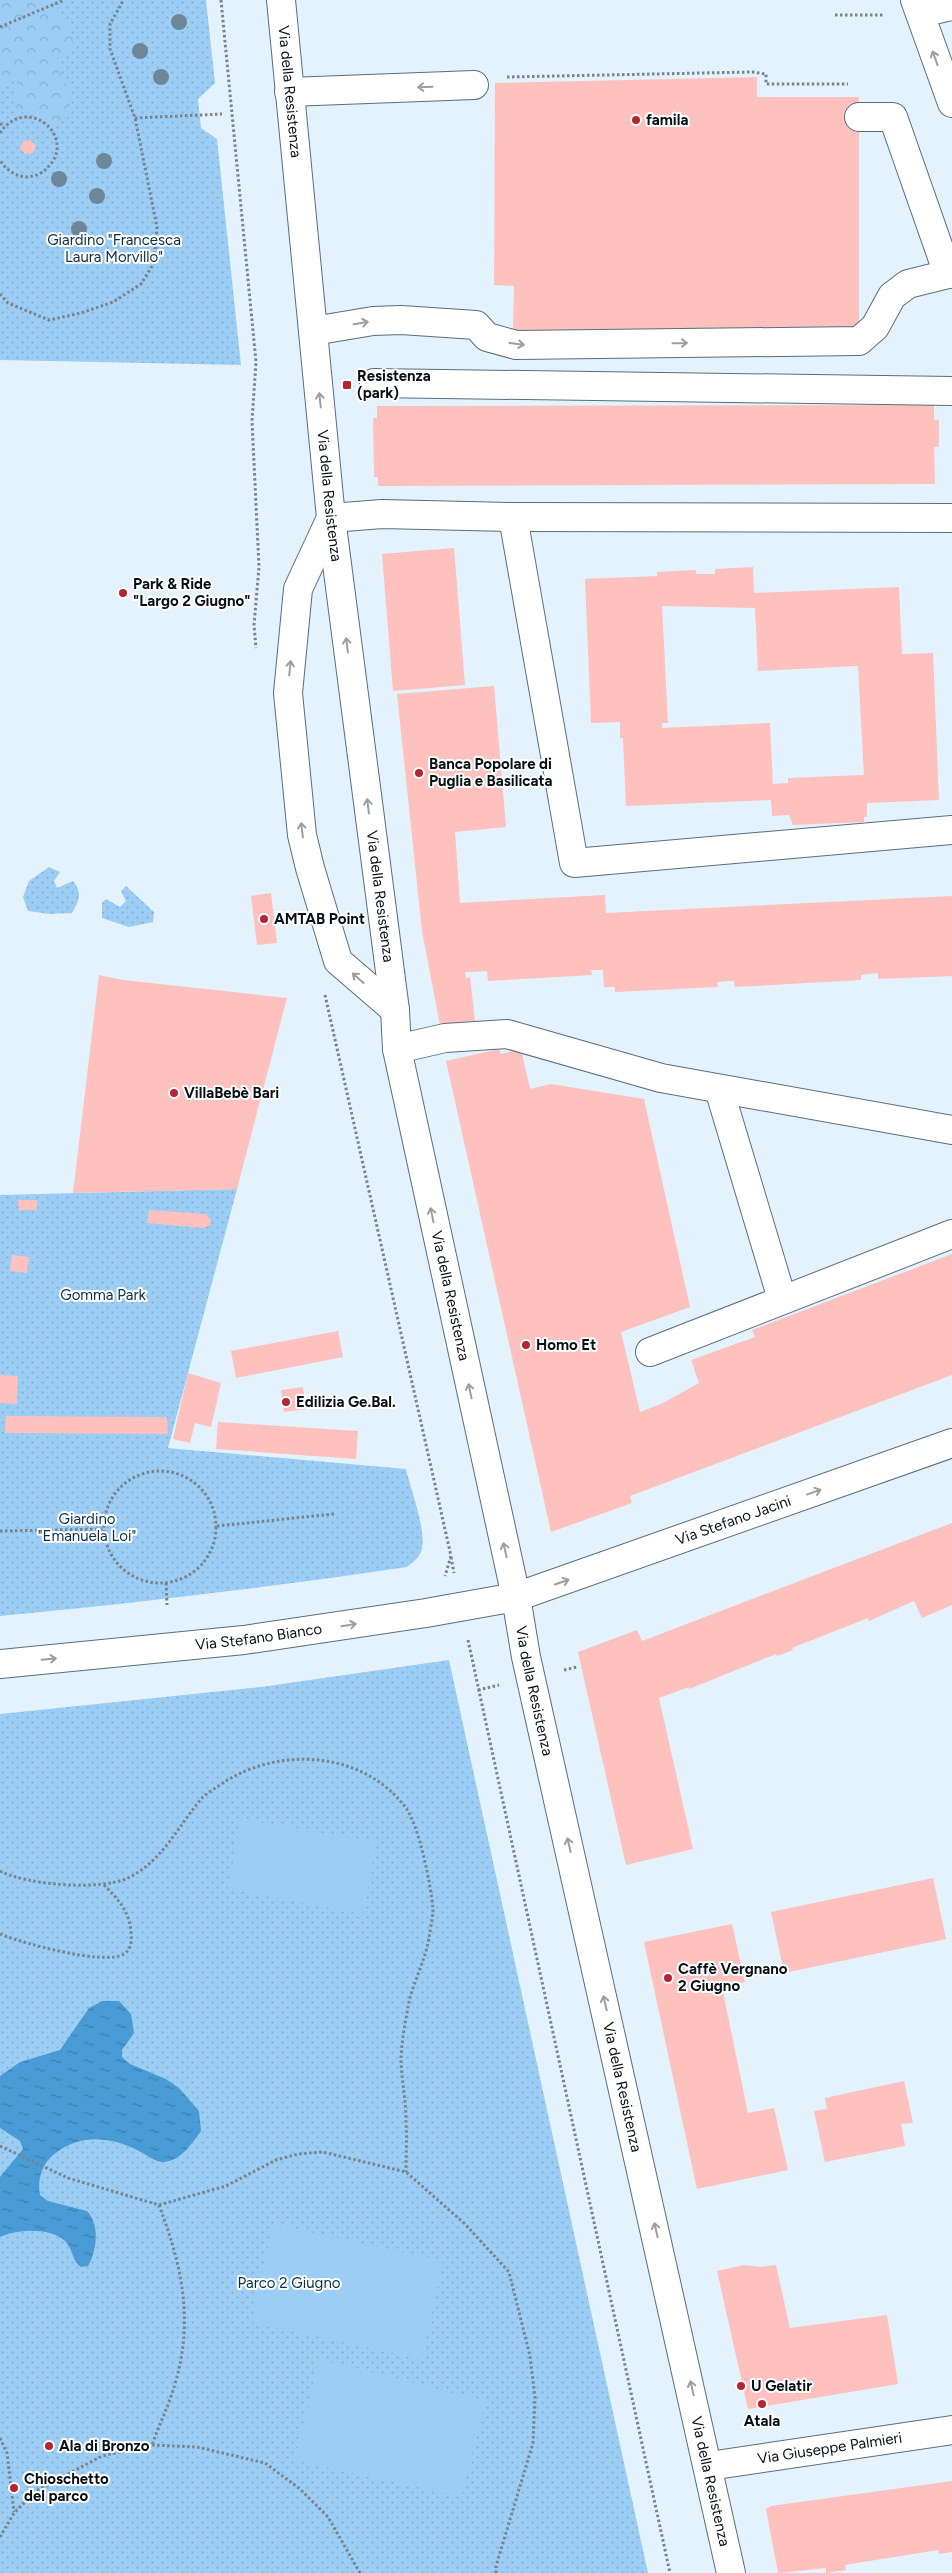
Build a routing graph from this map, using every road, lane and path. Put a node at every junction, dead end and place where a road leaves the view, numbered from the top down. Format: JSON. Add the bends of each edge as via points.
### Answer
{"nodes":[{"id":1,"x":64,"y":0,"type":"edge"},
{"id":2,"x":120,"y":0,"type":"edge"},
{"id":3,"x":221,"y":0,"type":"edge"},
{"id":4,"x":281,"y":0,"type":"edge"},
{"id":5,"x":952,"y":6,"type":"edge"},
{"id":6,"x":917,"y":7,"type":"edge"},
{"id":7,"x":835,"y":15,"type":"dead end"},
{"id":8,"x":887,"y":15,"type":"dead end"},
{"id":9,"x":0,"y":26,"type":"edge"},
{"id":10,"x":854,"y":84,"type":"dead end"},
{"id":11,"x":474,"y":85,"type":"joint"},
{"id":12,"x":289,"y":92,"type":"junction"},
{"id":13,"x":952,"y":103,"type":"edge"},
{"id":14,"x":222,"y":114,"type":"dead end"},
{"id":15,"x":859,"y":117,"type":"dead end"},
{"id":16,"x":135,"y":118,"type":"junction"},
{"id":17,"x":0,"y":124,"type":"edge"},
{"id":18,"x":5,"y":125,"type":"junction"},
{"id":19,"x":0,"y":133,"type":"edge"},
{"id":20,"x":0,"y":160,"type":"edge"},
{"id":21,"x":950,"y":274,"type":"edge"},
{"id":22,"x":0,"y":294,"type":"edge"},
{"id":23,"x":313,"y":331,"type":"junction"},
{"id":24,"x":374,"y":383,"type":"dead end"},
{"id":25,"x":952,"y":391,"type":"edge"},
{"id":26,"x":513,"y":517,"type":"junction"},
{"id":27,"x":331,"y":518,"type":"junction"},
{"id":28,"x":952,"y":518,"type":"edge"},
{"id":29,"x":257,"y":654,"type":"dead end"},
{"id":30,"x":952,"y":830,"type":"edge"},
{"id":31,"x":323,"y":986,"type":"dead end"},
{"id":32,"x":395,"y":1010,"type":"junction"},
{"id":33,"x":397,"y":1049,"type":"junction"},
{"id":34,"x":719,"y":1088,"type":"junction"},
{"id":35,"x":952,"y":1130,"type":"edge"},
{"id":36,"x":952,"y":1234,"type":"edge"},
{"id":37,"x":782,"y":1299,"type":"junction"},
{"id":38,"x":650,"y":1352,"type":"dead end"},
{"id":39,"x":952,"y":1443,"type":"edge"},
{"id":40,"x":334,"y":1514,"type":"dead end"},
{"id":41,"x":217,"y":1526,"type":"junction"},
{"id":42,"x":104,"y":1529,"type":"junction"},
{"id":43,"x":0,"y":1531,"type":"edge"},
{"id":44,"x":442,"y":1578,"type":"dead end"},
{"id":45,"x":166,"y":1584,"type":"junction"},
{"id":46,"x":516,"y":1597,"type":"junction"},
{"id":47,"x":167,"y":1605,"type":"dead end"},
{"id":48,"x":467,"y":1635,"type":"dead end"},
{"id":49,"x":0,"y":1664,"type":"edge"},
{"id":50,"x":0,"y":1871,"type":"edge"},
{"id":51,"x":104,"y":1885,"type":"junction"},
{"id":52,"x":0,"y":1934,"type":"edge"},
{"id":53,"x":0,"y":2146,"type":"edge"},
{"id":54,"x":406,"y":2172,"type":"junction"},
{"id":55,"x":159,"y":2205,"type":"junction"},
{"id":56,"x":952,"y":2430,"type":"edge"},
{"id":57,"x":0,"y":2438,"type":"edge"},
{"id":58,"x":152,"y":2445,"type":"junction"},
{"id":59,"x":709,"y":2466,"type":"junction"},
{"id":60,"x":14,"y":2513,"type":"junction"},
{"id":61,"x":0,"y":2536,"type":"edge"},
{"id":62,"x":360,"y":2573,"type":"edge"},
{"id":63,"x":496,"y":2573,"type":"edge"},
{"id":64,"x":670,"y":2573,"type":"edge"},
{"id":65,"x":731,"y":2573,"type":"edge"}],
"edges":[{"from":1,"to":9,"type":"path"},
{"from":2,"to":16,"type":"path","via":[[122,3],[110,24],[110,49]]},
{"from":3,"to":29,"type":"path","via":[[256,362],[252,421],[259,568],[254,625]]},
{"from":4,"to":12,"type":"street","name":"Via della Resistenza"},
{"from":5,"to":6,"type":"street"},
{"from":13,"to":6,"type":"street","one_way":true},
{"from":7,"to":8,"type":"path"},
{"from":10,"to":11,"type":"path","via":[[766,84],[766,74],[752,72],[482,78]]},
{"from":11,"to":12,"type":"street","one_way":true},
{"from":12,"to":23,"type":"street","name":"Via della Resistenza"},
{"from":14,"to":16,"type":"path"},
{"from":15,"to":21,"type":"street","via":[[893,117]]},
{"from":16,"to":22,"type":"path","via":[[157,227],[154,263],[141,284],[113,302],[49,320],[8,303]]},
{"from":17,"to":18,"type":"path"},
{"from":18,"to":19,"type":"path"},
{"from":18,"to":20,"type":"path","via":[[15,119],[36,118],[53,132],[56,154],[52,164],[34,176],[12,173]]},
{"from":23,"to":21,"type":"street","one_way":true,"via":[[401,320],[476,325],[487,337],[516,345],[859,341],[875,327],[892,296],[908,284]]},
{"from":27,"to":23,"type":"street","name":"Via della Resistenza","one_way":true},
{"from":24,"to":25,"type":"street"},
{"from":26,"to":27,"type":"street","via":[[382,514]]},
{"from":26,"to":28,"type":"street"},
{"from":26,"to":30,"type":"street","via":[[574,863]]},
{"from":32,"to":27,"type":"street","name":"Via della Resistenza","one_way":true},
{"from":32,"to":27,"type":"street","one_way":true,"via":[[338,961],[302,835],[288,693],[298,589]]},
{"from":31,"to":44,"type":"path","via":[[451,1556],[447,1574]]},
{"from":32,"to":33,"type":"street","name":"Via della Resistenza"},
{"from":33,"to":34,"type":"street","via":[[445,1038],[507,1034],[661,1078]]},
{"from":46,"to":33,"type":"street","name":"Via della Resistenza","one_way":true},
{"from":34,"to":35,"type":"street"},
{"from":34,"to":37,"type":"street"},
{"from":36,"to":37,"type":"street"},
{"from":37,"to":38,"type":"street"},
{"from":46,"to":39,"type":"street","name":"Via Stefano Jacini","one_way":true},
{"from":40,"to":41,"type":"path"},
{"from":41,"to":42,"type":"path","via":[[214,1508],[205,1492],[192,1480],[175,1472],[156,1470],[139,1474],[112,1496]]},
{"from":41,"to":45,"type":"path","via":[[214,1547],[203,1565],[186,1578]]},
{"from":42,"to":43,"type":"path"},
{"from":42,"to":45,"type":"path","via":[[109,1552],[123,1570],[143,1581]]},
{"from":45,"to":47,"type":"path"},
{"from":49,"to":46,"type":"street","name":"Via Stefano Bianco","one_way":true,"via":[[244,1640]]},
{"from":59,"to":46,"type":"street","name":"Via della Resistenza","one_way":true,"via":[[526,1657]]},
{"from":48,"to":64,"type":"path"},
{"from":50,"to":51,"type":"path","via":[[11,1877],[41,1883]]},
{"from":51,"to":52,"type":"path","via":[[128,1914],[131,1945],[125,1953],[98,1956],[29,1945]]},
{"from":51,"to":54,"type":"path","via":[[127,1879],[148,1866],[170,1843],[203,1797],[254,1768],[307,1758],[345,1765],[366,1773],[392,1792],[415,1825],[433,1910],[427,1952],[408,2005],[401,2060]]},
{"from":53,"to":55,"type":"path","via":[[68,2178]]},
{"from":54,"to":55,"type":"path","via":[[323,2152],[298,2154],[276,2160],[226,2186]]},
{"from":54,"to":63,"type":"path","via":[[465,2224],[510,2272],[530,2356],[535,2397],[532,2443]]},
{"from":55,"to":58,"type":"path","via":[[175,2248],[183,2286],[185,2333],[175,2384]]},
{"from":56,"to":59,"type":"street","name":"Via Giuseppe Palmieri"},
{"from":57,"to":60,"type":"path","via":[[7,2453]]},
{"from":58,"to":60,"type":"path","via":[[102,2456],[36,2491]]},
{"from":58,"to":62,"type":"path","via":[[197,2447],[265,2463],[300,2489],[328,2517]]},
{"from":59,"to":65,"type":"street","name":"Via della Resistenza"},
{"from":60,"to":61,"type":"path"}]}
